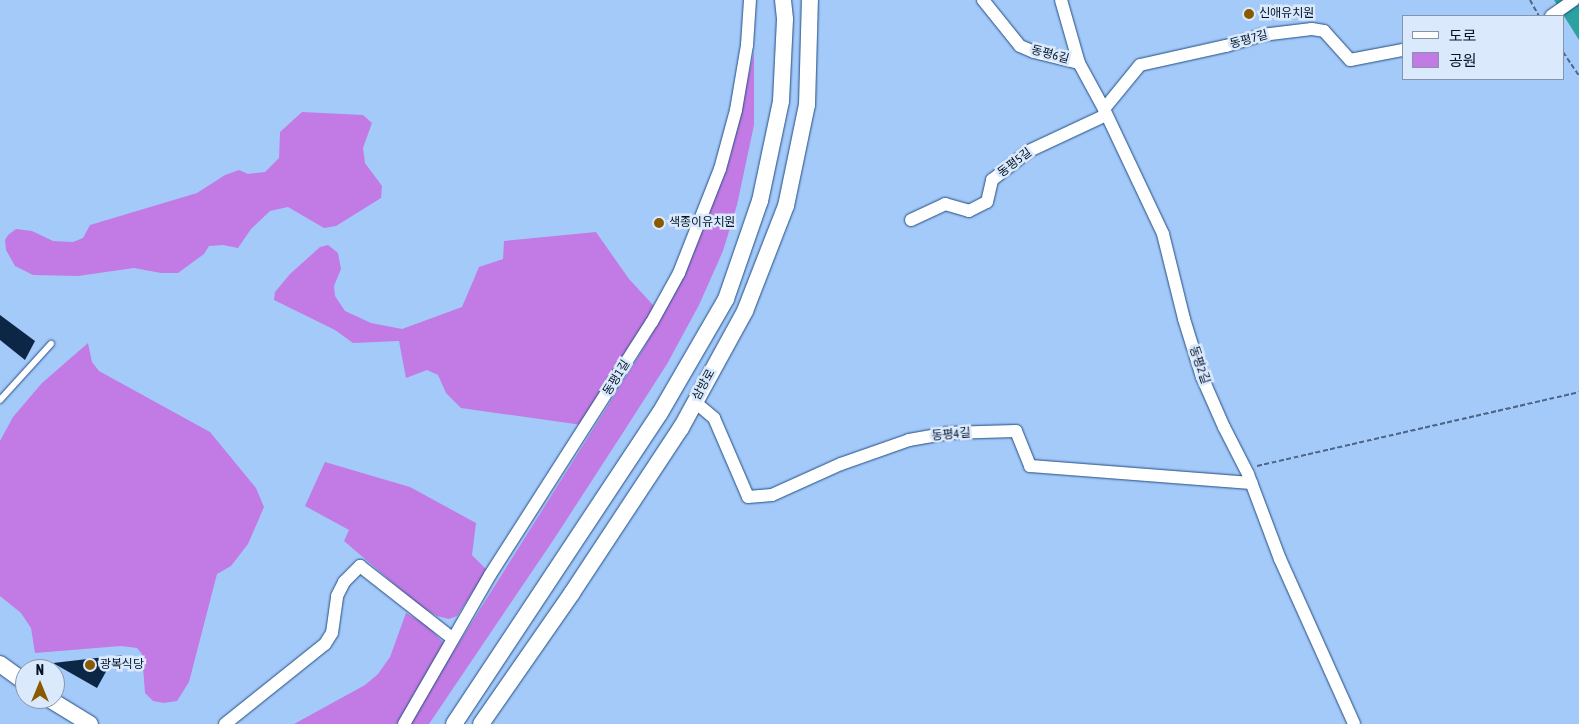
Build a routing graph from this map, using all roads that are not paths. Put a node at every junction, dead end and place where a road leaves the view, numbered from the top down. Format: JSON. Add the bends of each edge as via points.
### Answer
{"nodes":[{"id":1,"x":750,"y":0,"type":"edge"},
{"id":2,"x":784,"y":0,"type":"edge"},
{"id":3,"x":810,"y":0,"type":"edge"},
{"id":4,"x":983,"y":0,"type":"edge"},
{"id":5,"x":1061,"y":0,"type":"edge"},
{"id":6,"x":1574,"y":0,"type":"edge"},
{"id":7,"x":1552,"y":15,"type":"edge"},
{"id":8,"x":1402,"y":50,"type":"edge"},
{"id":9,"x":1079,"y":63,"type":"junction"},
{"id":10,"x":1105,"y":112,"type":"junction"},
{"id":11,"x":911,"y":220,"type":"dead end"},
{"id":12,"x":51,"y":344,"type":"dead end"},
{"id":13,"x":0,"y":400,"type":"edge"},
{"id":14,"x":695,"y":402,"type":"junction"},
{"id":15,"x":1251,"y":483,"type":"junction"},
{"id":16,"x":453,"y":639,"type":"junction"},
{"id":17,"x":0,"y":664,"type":"edge"},
{"id":18,"x":15,"y":675,"type":"edge"},
{"id":19,"x":65,"y":709,"type":"edge"},
{"id":20,"x":90,"y":724,"type":"edge"},
{"id":21,"x":225,"y":724,"type":"edge"},
{"id":22,"x":404,"y":724,"type":"edge"},
{"id":23,"x":454,"y":724,"type":"edge"},
{"id":24,"x":481,"y":724,"type":"edge"},
{"id":25,"x":1354,"y":724,"type":"edge"}],
"edges":[{"from":1,"to":16,"type":"street","name":"동평1길","via":[[747,44],[736,110],[720,169],[679,273],[652,322],[490,575]]},
{"from":2,"to":23,"type":"street","name":"삼방로","via":[[781,101],[760,201],[726,299],[660,413]]},
{"from":3,"to":14,"type":"street","name":"삼방로","via":[[807,106],[786,206],[744,311]]},
{"from":4,"to":9,"type":"street","name":"동평6길","via":[[1020,46]]},
{"from":5,"to":9,"type":"street","name":"동평2길"},
{"from":6,"to":7,"type":"street"},
{"from":8,"to":10,"type":"street","name":"동평7길","via":[[1350,60],[1324,31],[1312,29],[1262,35],[1140,65]]},
{"from":9,"to":10,"type":"street","name":"동평2길"},
{"from":10,"to":11,"type":"street","name":"동평5길","via":[[1029,150],[992,180],[987,202],[969,211],[945,204]]},
{"from":10,"to":15,"type":"street","name":"동평2길","via":[[1163,234],[1202,376]]},
{"from":12,"to":13,"type":"lane"},
{"from":14,"to":15,"type":"street","name":"동평4길","via":[[714,418],[748,497],[772,495],[840,464],[909,440],[947,433],[1016,431],[1030,466]]},
{"from":14,"to":24,"type":"street","name":"삼방로","via":[[578,585]]},
{"from":15,"to":25,"type":"street","name":"동평2길","via":[[1280,559]]},
{"from":16,"to":21,"type":"street","via":[[360,566],[344,582],[337,596],[332,633],[325,644]]},
{"from":16,"to":22,"type":"street","name":"동평1길"},
{"from":17,"to":18,"type":"street"},
{"from":19,"to":20,"type":"street"}]}
